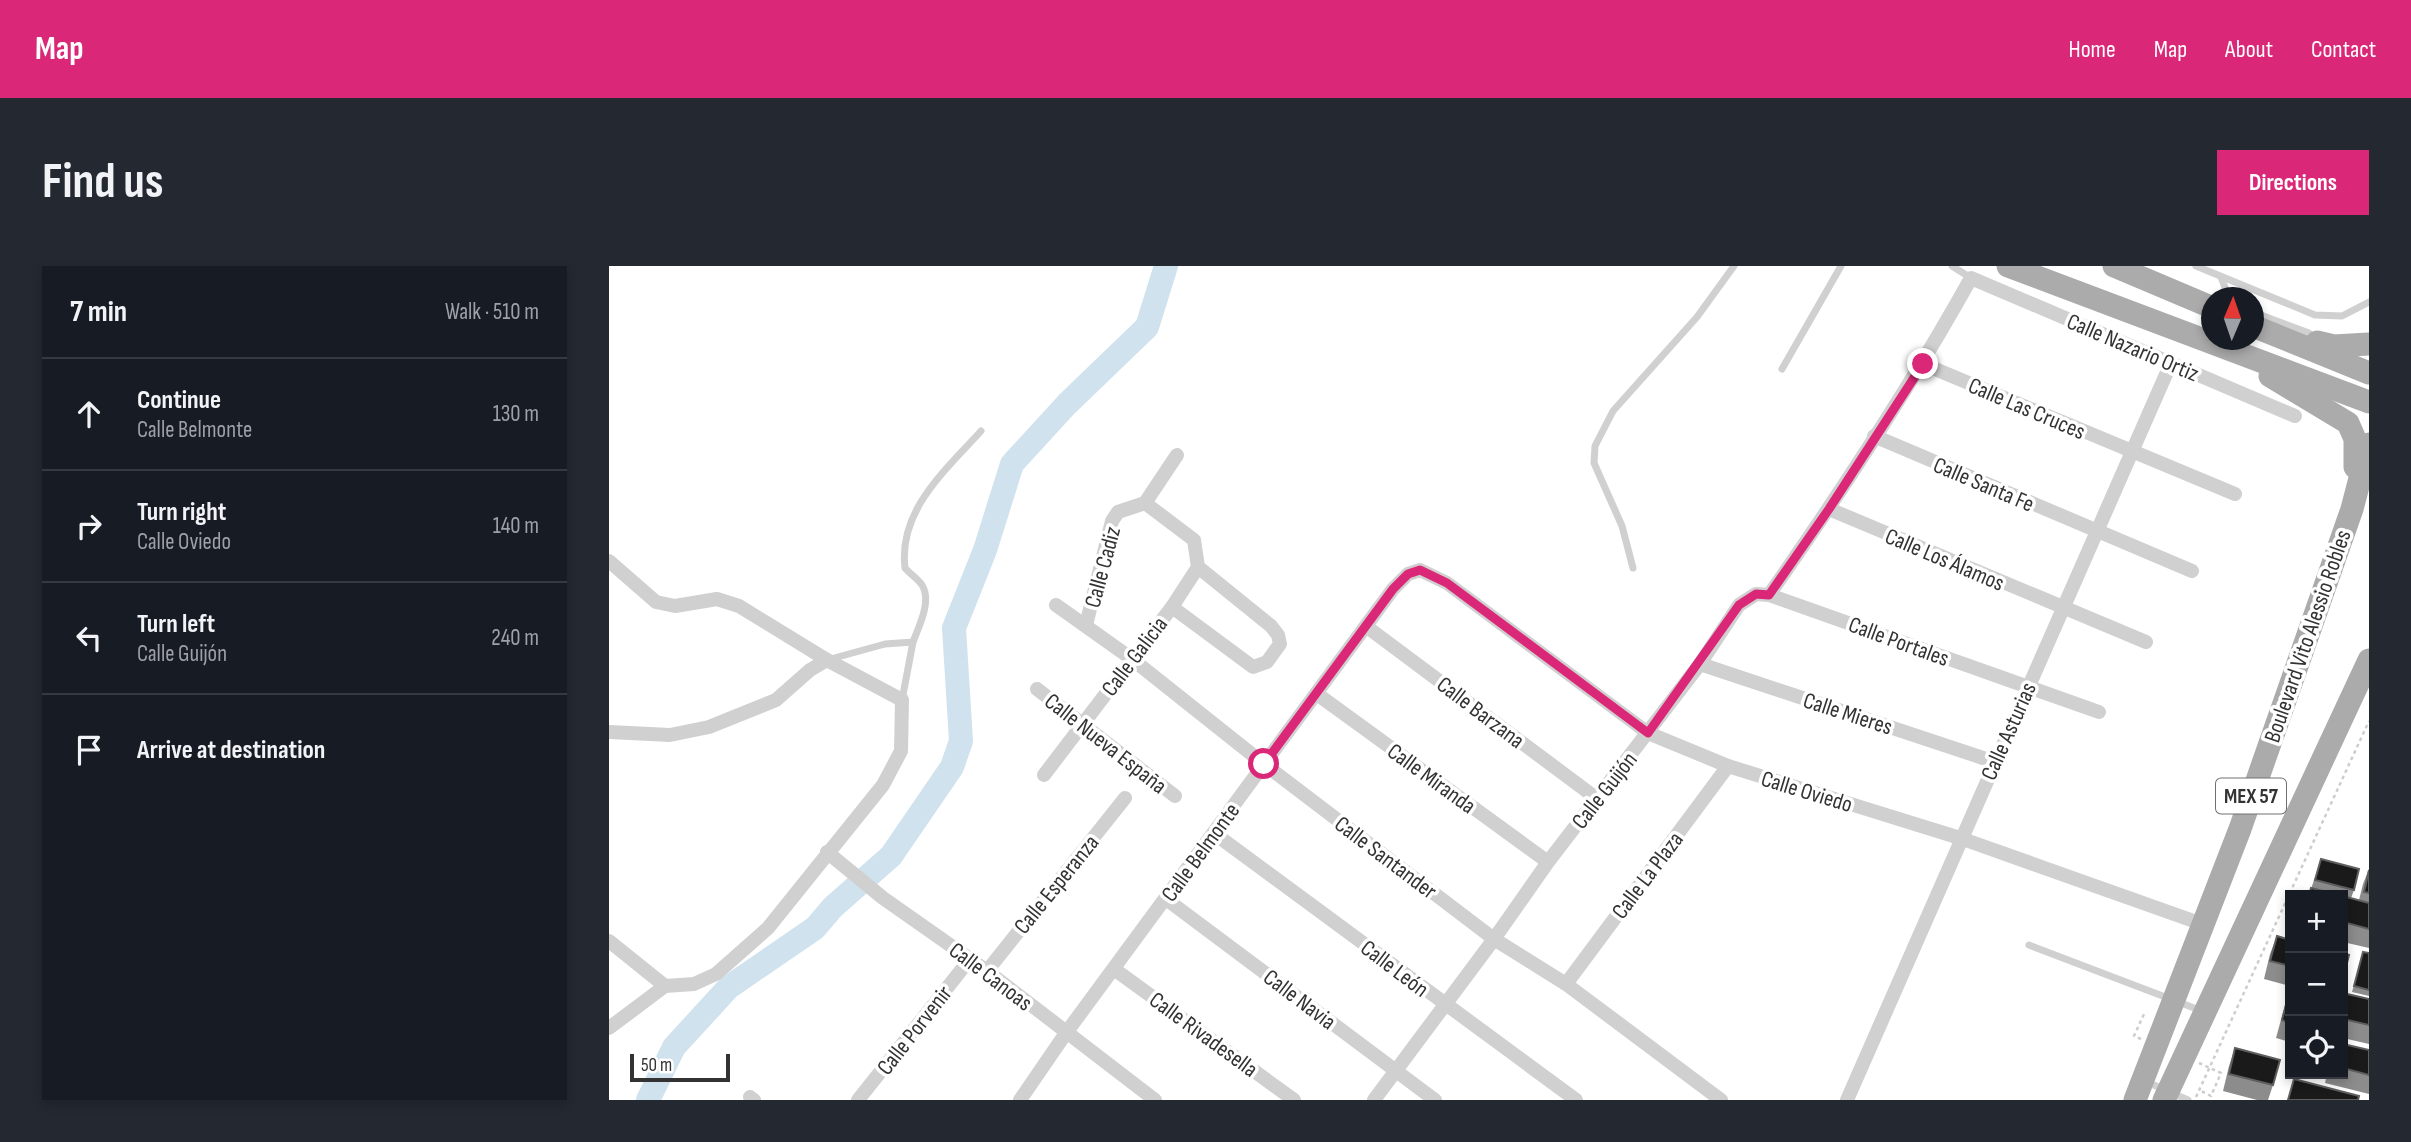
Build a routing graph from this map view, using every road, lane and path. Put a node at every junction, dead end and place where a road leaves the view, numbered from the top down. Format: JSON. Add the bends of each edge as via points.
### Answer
{"nodes":[{"id":1,"x":1734,"y":266,"type":"edge"},
{"id":2,"x":1841,"y":266,"type":"edge"},
{"id":3,"x":1952,"y":266,"type":"edge"},
{"id":4,"x":2008,"y":266,"type":"edge"},
{"id":5,"x":2114,"y":266,"type":"edge"},
{"id":6,"x":2140,"y":266,"type":"edge"},
{"id":7,"x":2196,"y":266,"type":"edge"},
{"id":8,"x":2221,"y":277,"type":"junction"},
{"id":9,"x":1971,"y":278,"type":"junction"},
{"id":10,"x":2225,"y":287,"type":"edge"},
{"id":11,"x":2162,"y":288,"type":"junction"},
{"id":12,"x":2369,"y":302,"type":"edge"},
{"id":13,"x":2201,"y":303,"type":"edge"},
{"id":14,"x":2264,"y":316,"type":"edge"},
{"id":15,"x":2264,"y":328,"type":"edge"},
{"id":16,"x":2264,"y":330,"type":"edge"},
{"id":17,"x":2309,"y":333,"type":"dead end"},
{"id":18,"x":2369,"y":344,"type":"edge"},
{"id":19,"x":2234,"y":353,"type":"junction"},
{"id":20,"x":2171,"y":363,"type":"junction"},
{"id":21,"x":1923,"y":364,"type":"junction"},
{"id":22,"x":1782,"y":369,"type":"dead end"},
{"id":23,"x":2369,"y":373,"type":"edge"},
{"id":24,"x":2369,"y":402,"type":"edge"},
{"id":25,"x":2295,"y":416,"type":"dead end"},
{"id":26,"x":981,"y":431,"type":"dead end"},
{"id":27,"x":1874,"y":436,"type":"junction"},
{"id":28,"x":2369,"y":444,"type":"edge"},
{"id":29,"x":2131,"y":452,"type":"junction"},
{"id":30,"x":1177,"y":455,"type":"dead end"},
{"id":31,"x":2235,"y":494,"type":"dead end"},
{"id":32,"x":1145,"y":503,"type":"junction"},
{"id":33,"x":1829,"y":509,"type":"junction"},
{"id":34,"x":2360,"y":512,"type":"edge"},
{"id":35,"x":2094,"y":531,"type":"junction"},
{"id":36,"x":609,"y":561,"type":"edge"},
{"id":37,"x":1198,"y":567,"type":"junction"},
{"id":38,"x":1633,"y":568,"type":"dead end"},
{"id":39,"x":2192,"y":571,"type":"dead end"},
{"id":40,"x":1447,"y":583,"type":"joint"},
{"id":41,"x":1769,"y":595,"type":"junction"},
{"id":42,"x":1056,"y":605,"type":"dead end"},
{"id":43,"x":1172,"y":607,"type":"junction"},
{"id":44,"x":2062,"y":609,"type":"junction"},
{"id":45,"x":1086,"y":625,"type":"junction"},
{"id":46,"x":1367,"y":627,"type":"junction"},
{"id":47,"x":913,"y":642,"type":"junction"},
{"id":48,"x":2146,"y":642,"type":"dead end"},
{"id":49,"x":1132,"y":659,"type":"junction"},
{"id":50,"x":827,"y":660,"type":"junction"},
{"id":51,"x":2369,"y":660,"type":"edge"},
{"id":52,"x":1700,"y":664,"type":"junction"},
{"id":53,"x":2028,"y":687,"type":"junction"},
{"id":54,"x":1037,"y":689,"type":"dead end"},
{"id":55,"x":1317,"y":694,"type":"junction"},
{"id":56,"x":902,"y":700,"type":"junction"},
{"id":57,"x":2099,"y":712,"type":"dead end"},
{"id":58,"x":2369,"y":721,"type":"edge"},
{"id":59,"x":1083,"y":724,"type":"junction"},
{"id":60,"x":609,"y":732,"type":"edge"},
{"id":61,"x":1648,"y":733,"type":"junction"},
{"id":62,"x":1995,"y":762,"type":"junction"},
{"id":63,"x":1264,"y":764,"type":"junction"},
{"id":64,"x":1728,"y":766,"type":"junction"},
{"id":65,"x":1044,"y":775,"type":"dead end"},
{"id":66,"x":1175,"y":796,"type":"dead end"},
{"id":67,"x":1125,"y":798,"type":"dead end"},
{"id":68,"x":1596,"y":798,"type":"junction"},
{"id":69,"x":1215,"y":834,"type":"junction"},
{"id":70,"x":1960,"y":838,"type":"junction"},
{"id":71,"x":833,"y":857,"type":"junction"},
{"id":72,"x":1548,"y":862,"type":"junction"},
{"id":73,"x":1166,"y":898,"type":"junction"},
{"id":74,"x":2205,"y":925,"type":"junction"},
{"id":75,"x":1494,"y":939,"type":"junction"},
{"id":76,"x":609,"y":941,"type":"edge"},
{"id":77,"x":2029,"y":945,"type":"dead end"},
{"id":78,"x":969,"y":960,"type":"junction"},
{"id":79,"x":1114,"y":969,"type":"junction"},
{"id":80,"x":987,"y":971,"type":"junction"},
{"id":81,"x":1566,"y":984,"type":"junction"},
{"id":82,"x":665,"y":986,"type":"junction"},
{"id":83,"x":2176,"y":1001,"type":"junction"},
{"id":84,"x":1445,"y":1005,"type":"junction"},
{"id":85,"x":2204,"y":1012,"type":"junction"},
{"id":86,"x":2144,"y":1014,"type":"dead end"},
{"id":87,"x":609,"y":1028,"type":"edge"},
{"id":88,"x":1066,"y":1033,"type":"junction"},
{"id":89,"x":2134,"y":1036,"type":"dead end"},
{"id":90,"x":1396,"y":1071,"type":"junction"},
{"id":91,"x":2221,"y":1073,"type":"dead end"},
{"id":92,"x":2139,"y":1090,"type":"edge"},
{"id":93,"x":2199,"y":1090,"type":"junction"},
{"id":94,"x":2173,"y":1097,"type":"edge"},
{"id":95,"x":1026,"y":1098,"type":"edge"},
{"id":96,"x":857,"y":1100,"type":"edge"},
{"id":97,"x":1155,"y":1100,"type":"edge"},
{"id":98,"x":1294,"y":1100,"type":"edge"},
{"id":99,"x":1374,"y":1100,"type":"edge"},
{"id":100,"x":1435,"y":1100,"type":"edge"},
{"id":101,"x":1576,"y":1100,"type":"edge"},
{"id":102,"x":1721,"y":1100,"type":"edge"},
{"id":103,"x":1847,"y":1100,"type":"edge"},
{"id":104,"x":2195,"y":1100,"type":"edge"}],
"edges":[{"from":1,"to":38,"type":"lane","via":[[1697,317],[1613,411],[1595,446],[1594,463],[1622,526]]},
{"from":2,"to":22,"type":"lane"},
{"from":3,"to":9,"type":"lane"},
{"from":4,"to":19,"type":"main road"},
{"from":5,"to":11,"type":"main road"},
{"from":6,"to":11,"type":"lane"},
{"from":7,"to":8,"type":"lane"},
{"from":8,"to":10,"type":"lane"},
{"from":8,"to":12,"type":"lane","via":[[2315,315],[2341,316]]},
{"from":9,"to":20,"type":"street","name":"Calle Nazario Ortiz"},
{"from":9,"to":21,"type":"street"},
{"from":11,"to":13,"type":"main road"},
{"from":14,"to":17,"type":"lane"},
{"from":15,"to":18,"type":"main road","via":[[2334,346]]},
{"from":16,"to":23,"type":"main road"},
{"from":19,"to":24,"type":"main road"},
{"from":19,"to":34,"type":"main road","via":[[2348,423],[2355,439]]},
{"from":20,"to":25,"type":"street","name":"Calle Nazario Ortiz"},
{"from":20,"to":29,"type":"street","name":"Calle Asturias"},
{"from":21,"to":27,"type":"street"},
{"from":21,"to":29,"type":"street","name":"Calle Las Cruces"},
{"from":26,"to":47,"type":"lane","via":[[936,481],[907,529],[905,568],[925,593],[922,620]]},
{"from":27,"to":33,"type":"street"},
{"from":27,"to":35,"type":"street","name":"Calle Santa Fe"},
{"from":28,"to":34,"type":"main road","name":"Boulevard Vito Alessio Robles"},
{"from":29,"to":31,"type":"street","name":"Calle Las Cruces"},
{"from":29,"to":35,"type":"street","name":"Calle Asturias"},
{"from":30,"to":32,"type":"street","name":"Calle Cadiz"},
{"from":32,"to":37,"type":"street","via":[[1186,532],[1196,546]]},
{"from":32,"to":45,"type":"street","name":"Calle Cadiz","via":[[1118,512],[1112,521]]},
{"from":33,"to":41,"type":"street"},
{"from":33,"to":44,"type":"street","name":"Calle Los Álamos"},
{"from":34,"to":74,"type":"main road","name":"Boulevard Vito Alessio Robles","number":"MEX 57","via":[[2338,544]]},
{"from":35,"to":39,"type":"street","name":"Calle Santa Fe"},
{"from":35,"to":44,"type":"street","name":"Calle Asturias"},
{"from":36,"to":50,"type":"street","via":[[656,602],[675,606],[717,599],[739,606]]},
{"from":37,"to":43,"type":"street","name":"Calle Galicia"},
{"from":37,"to":43,"type":"street","via":[[1275,631],[1280,644],[1266,662],[1253,667]]},
{"from":40,"to":46,"type":"street","name":"Calle Belmonte","via":[[1428,571],[1413,571],[1393,589]]},
{"from":40,"to":61,"type":"street","name":"Calle Oviedo"},
{"from":41,"to":52,"type":"street","name":"Calle Guijón","via":[[1746,598]]},
{"from":41,"to":53,"type":"street","name":"Calle Portales"},
{"from":42,"to":45,"type":"street","name":"Calle Santander"},
{"from":43,"to":49,"type":"street","name":"Calle Galicia"},
{"from":44,"to":48,"type":"street","name":"Calle Los Álamos"},
{"from":44,"to":53,"type":"street","name":"Calle Asturias"},
{"from":45,"to":49,"type":"street","name":"Calle Santander"},
{"from":46,"to":55,"type":"street","name":"Calle Belmonte"},
{"from":46,"to":68,"type":"street","name":"Calle Barzana"},
{"from":47,"to":50,"type":"lane","via":[[885,644]]},
{"from":47,"to":56,"type":"lane"},
{"from":49,"to":59,"type":"street","name":"Calle Galicia"},
{"from":49,"to":63,"type":"street","name":"Calle Santander"},
{"from":50,"to":56,"type":"street"},
{"from":50,"to":60,"type":"street","via":[[776,700],[709,727],[670,735]]},
{"from":51,"to":85,"type":"main road","number":"MEX 57"},
{"from":52,"to":61,"type":"street","name":"Calle Guijón"},
{"from":52,"to":62,"type":"street","name":"Calle Mieres"},
{"from":53,"to":57,"type":"street","name":"Calle Portales"},
{"from":53,"to":62,"type":"street","name":"Calle Asturias"},
{"from":54,"to":59,"type":"street","name":"Calle Nueva España"},
{"from":55,"to":63,"type":"street","name":"Calle Belmonte"},
{"from":55,"to":72,"type":"street","name":"Calle Miranda"},
{"from":56,"to":71,"type":"street","via":[[901,751],[894,767]]},
{"from":58,"to":93,"type":"path"},
{"from":59,"to":65,"type":"street","name":"Calle Galicia"},
{"from":59,"to":66,"type":"street","name":"Calle Nueva España"},
{"from":61,"to":64,"type":"street","name":"Calle Oviedo"},
{"from":61,"to":68,"type":"street","name":"Calle Guijón"},
{"from":62,"to":70,"type":"street","name":"Calle Asturias"},
{"from":63,"to":69,"type":"street","name":"Calle Belmonte"},
{"from":63,"to":75,"type":"street","name":"Calle Santander"},
{"from":64,"to":70,"type":"street","name":"Calle Oviedo"},
{"from":64,"to":81,"type":"street","name":"Calle La Plaza"},
{"from":67,"to":80,"type":"street","name":"Calle Esperanza"},
{"from":68,"to":72,"type":"street","name":"Calle Guijón"},
{"from":69,"to":73,"type":"street","name":"Calle Belmonte"},
{"from":69,"to":84,"type":"street","name":"Calle León"},
{"from":70,"to":74,"type":"street","name":"Calle Oviedo"},
{"from":70,"to":103,"type":"street","name":"Calle Asturias"},
{"from":71,"to":78,"type":"street","name":"Calle Canoas"},
{"from":71,"to":82,"type":"street","via":[[729,964],[694,984]]},
{"from":72,"to":75,"type":"street","name":"Calle Guijón"},
{"from":73,"to":79,"type":"street","name":"Calle Belmonte"},
{"from":73,"to":90,"type":"street","name":"Calle Navia"},
{"from":74,"to":83,"type":"main road","name":"Boulevard Vito Alessio Robles","number":"MEX 57"},
{"from":75,"to":81,"type":"street","name":"Calle Santander"},
{"from":75,"to":84,"type":"street","name":"Calle Guijón"},
{"from":76,"to":82,"type":"street"},
{"from":77,"to":83,"type":"lane"},
{"from":78,"to":80,"type":"street","name":"Calle Canoas"},
{"from":78,"to":96,"type":"street","name":"Calle Porvenir"},
{"from":79,"to":88,"type":"street","name":"Calle Belmonte"},
{"from":79,"to":98,"type":"street","name":"Calle Rivadesella"},
{"from":80,"to":88,"type":"street","name":"Calle Canoas"},
{"from":81,"to":102,"type":"street","name":"Calle Santander"},
{"from":82,"to":87,"type":"street"},
{"from":83,"to":85,"type":"lane"},
{"from":83,"to":92,"type":"main road","name":"Boulevard Vito Alessio Robles","number":"MEX 57"},
{"from":84,"to":90,"type":"street","name":"Calle Guijón"},
{"from":84,"to":101,"type":"street","name":"Calle León"},
{"from":85,"to":94,"type":"main road","number":"MEX 57"},
{"from":86,"to":89,"type":"path"},
{"from":88,"to":95,"type":"street","name":"Calle Belmonte"},
{"from":88,"to":97,"type":"street","name":"Calle Canoas"},
{"from":90,"to":99,"type":"street","name":"Calle Guijón"},
{"from":90,"to":100,"type":"street","name":"Calle Navia"},
{"from":91,"to":93,"type":"path","via":[[2211,1096]]},
{"from":92,"to":94,"type":"lane"},
{"from":93,"to":104,"type":"path"}]}
